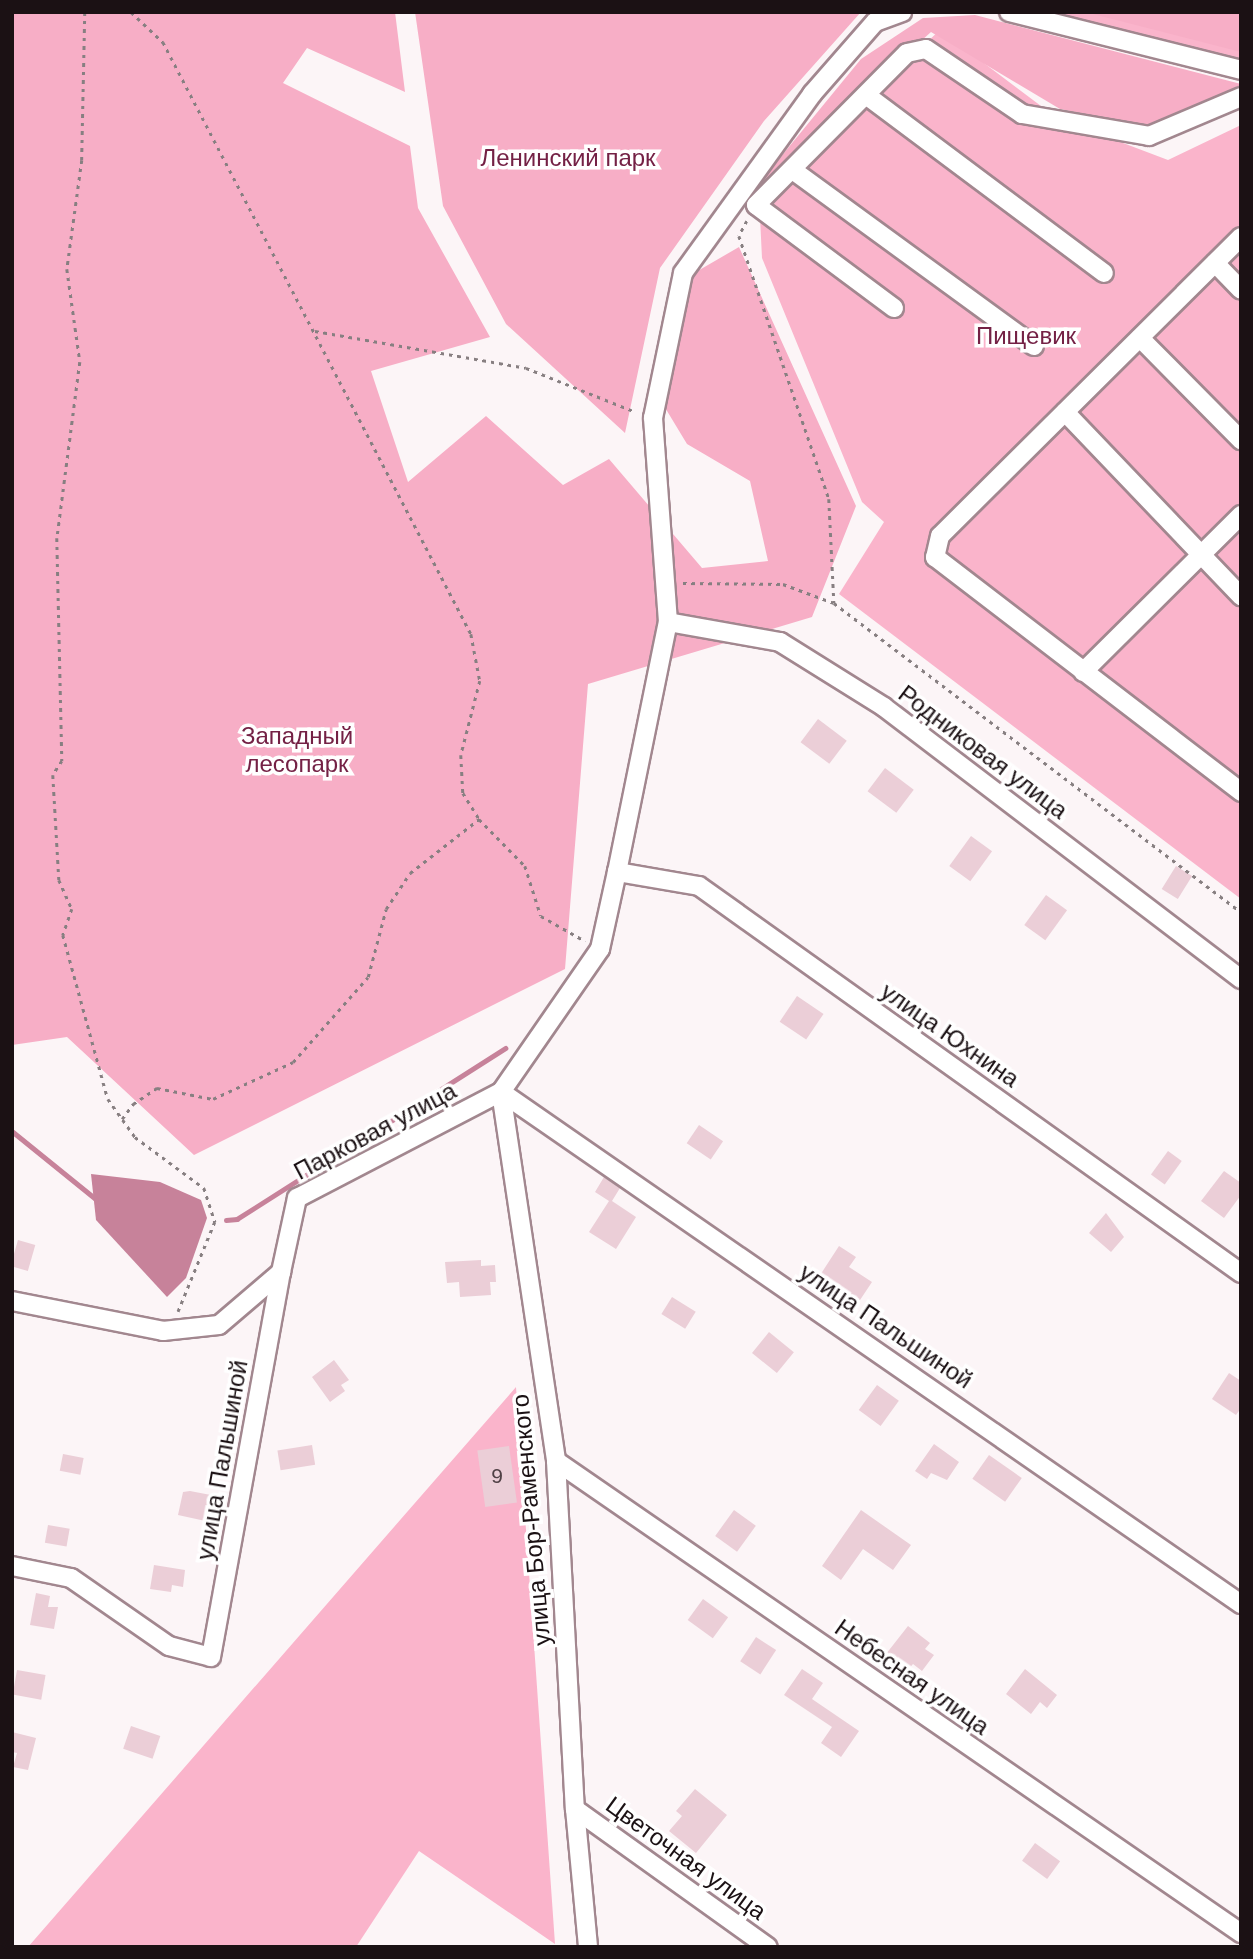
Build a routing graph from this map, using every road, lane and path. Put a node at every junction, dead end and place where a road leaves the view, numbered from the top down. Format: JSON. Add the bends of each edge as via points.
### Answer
{"nodes":[{"id":1,"x":85,"y":12,"type":"edge"},
{"id":2,"x":131,"y":12,"type":"edge"},
{"id":3,"x":902,"y":12,"type":"edge"},
{"id":4,"x":1009,"y":12,"type":"edge"},
{"id":5,"x":1241,"y":70,"type":"edge"},
{"id":6,"x":866,"y":95,"type":"junction"},
{"id":7,"x":1241,"y":97,"type":"edge"},
{"id":8,"x":794,"y":171,"type":"junction"},
{"id":9,"x":756,"y":205,"type":"junction"},
{"id":10,"x":1241,"y":237,"type":"edge"},
{"id":11,"x":1214,"y":263,"type":"junction"},
{"id":12,"x":1104,"y":273,"type":"dead end"},
{"id":13,"x":1241,"y":290,"type":"edge"},
{"id":14,"x":894,"y":308,"type":"dead end"},
{"id":15,"x":315,"y":331,"type":"junction"},
{"id":16,"x":1140,"y":338,"type":"junction"},
{"id":17,"x":1034,"y":346,"type":"dead end"},
{"id":18,"x":1065,"y":412,"type":"junction"},
{"id":19,"x":653,"y":418,"type":"junction"},
{"id":20,"x":1241,"y":440,"type":"edge"},
{"id":21,"x":1241,"y":515,"type":"edge"},
{"id":22,"x":1201,"y":555,"type":"junction"},
{"id":23,"x":668,"y":583,"type":"junction"},
{"id":24,"x":1241,"y":596,"type":"edge"},
{"id":25,"x":834,"y":603,"type":"junction"},
{"id":26,"x":668,"y":622,"type":"junction"},
{"id":27,"x":1083,"y":672,"type":"junction"},
{"id":28,"x":1241,"y":792,"type":"edge"},
{"id":29,"x":479,"y":819,"type":"junction"},
{"id":30,"x":617,"y":872,"type":"junction"},
{"id":31,"x":1241,"y":912,"type":"edge"},
{"id":32,"x":600,"y":949,"type":"junction"},
{"id":33,"x":1241,"y":979,"type":"edge"},
{"id":34,"x":502,"y":1092,"type":"junction"},
{"id":35,"x":122,"y":1119,"type":"junction"},
{"id":36,"x":281,"y":1272,"type":"junction"},
{"id":37,"x":1241,"y":1273,"type":"edge"},
{"id":38,"x":12,"y":1301,"type":"edge"},
{"id":39,"x":184,"y":1303,"type":"dead end"},
{"id":40,"x":556,"y":1461,"type":"junction"},
{"id":41,"x":12,"y":1566,"type":"edge"},
{"id":42,"x":1241,"y":1604,"type":"edge"},
{"id":43,"x":575,"y":1809,"type":"junction"},
{"id":44,"x":1241,"y":1933,"type":"edge"},
{"id":45,"x":588,"y":1947,"type":"edge"},
{"id":46,"x":768,"y":1947,"type":"edge"}],
"edges":[{"from":1,"to":35,"type":"path","via":[[82,160],[67,268],[80,362],[57,538],[62,761],[53,775],[59,880],[72,909],[63,935],[108,1099]]},
{"from":2,"to":15,"type":"path","via":[[163,42]]},
{"from":3,"to":19,"type":"street","via":[[875,22],[812,94],[684,273]]},
{"from":4,"to":5,"type":"street"},
{"from":6,"to":7,"type":"street","via":[[907,53],[926,49],[1022,114],[1149,136]]},
{"from":6,"to":8,"type":"street"},
{"from":6,"to":12,"type":"street"},
{"from":8,"to":9,"type":"street"},
{"from":8,"to":17,"type":"street"},
{"from":9,"to":14,"type":"street"},
{"from":9,"to":25,"type":"path","via":[[739,236],[829,499]]},
{"from":10,"to":11,"type":"street"},
{"from":11,"to":13,"type":"street"},
{"from":11,"to":16,"type":"street"},
{"from":15,"to":19,"type":"path","via":[[526,368]]},
{"from":15,"to":29,"type":"path","via":[[471,634],[480,681],[461,755],[463,793]]},
{"from":16,"to":18,"type":"street"},
{"from":16,"to":20,"type":"street"},
{"from":18,"to":22,"type":"street"},
{"from":18,"to":27,"type":"street","via":[[940,536],[935,557]]},
{"from":19,"to":23,"type":"street"},
{"from":21,"to":22,"type":"street"},
{"from":22,"to":24,"type":"street"},
{"from":22,"to":27,"type":"street"},
{"from":23,"to":25,"type":"path","via":[[783,584]]},
{"from":23,"to":26,"type":"street"},
{"from":25,"to":31,"type":"path"},
{"from":26,"to":30,"type":"street"},
{"from":26,"to":33,"type":"street","name":"Родниковая улица","via":[[780,642],[884,707]]},
{"from":27,"to":28,"type":"street"},
{"from":29,"to":32,"type":"path","via":[[525,866],[541,916]]},
{"from":29,"to":35,"type":"path","via":[[411,873],[386,909],[368,977],[293,1062],[213,1099],[157,1088],[133,1104]]},
{"from":30,"to":32,"type":"street"},
{"from":30,"to":37,"type":"street","name":"улица Юхнина","via":[[699,886]]},
{"from":32,"to":34,"type":"street"},
{"from":34,"to":36,"type":"street","name":"Парковая улица","via":[[297,1198]]},
{"from":34,"to":40,"type":"street","name":"улица Бор-Раменского"},
{"from":34,"to":42,"type":"street","name":"улица Пальшиной"},
{"from":35,"to":39,"type":"path","via":[[135,1137],[204,1188],[215,1222]]},
{"from":36,"to":38,"type":"street","via":[[219,1325],[163,1331]]},
{"from":36,"to":41,"type":"street","name":"улица Пальшиной","via":[[211,1657],[169,1646],[71,1578]]},
{"from":40,"to":43,"type":"street","name":"улица Бор-Раменского"},
{"from":40,"to":44,"type":"street","name":"Небесная улица"},
{"from":43,"to":45,"type":"street","name":"улица Бор-Раменского"},
{"from":43,"to":46,"type":"street","name":"Цветочная улица"}]}
